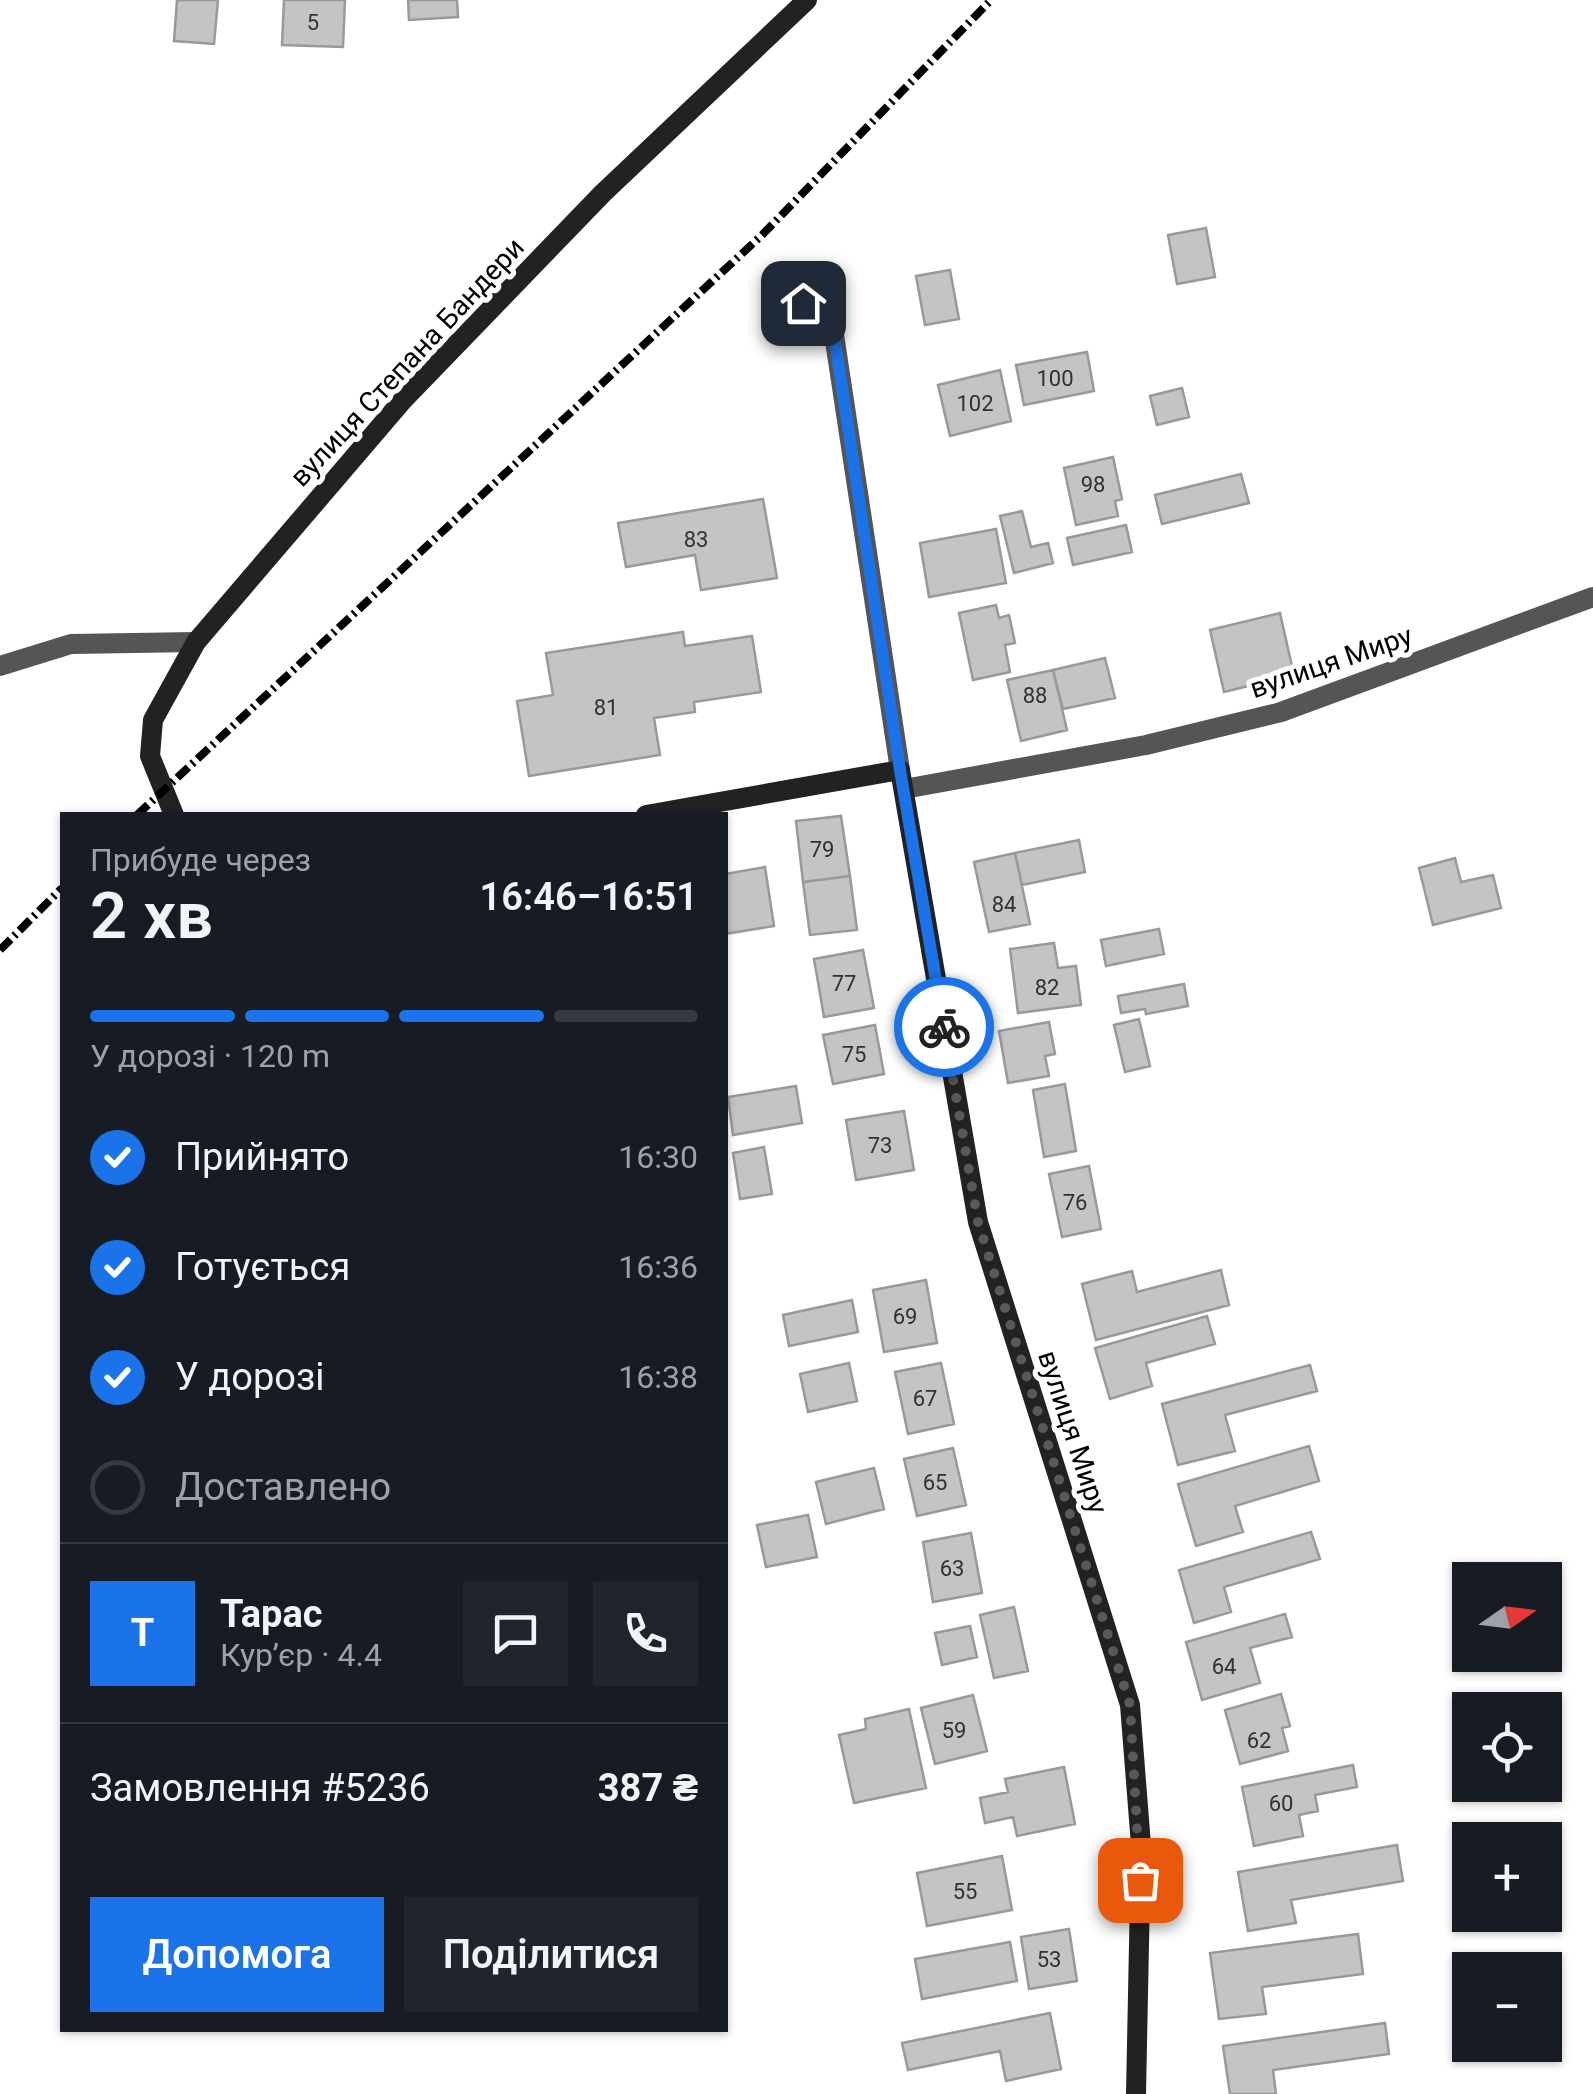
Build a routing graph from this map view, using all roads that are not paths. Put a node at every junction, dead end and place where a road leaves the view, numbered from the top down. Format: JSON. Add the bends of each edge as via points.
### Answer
{"nodes":[{"id":1,"x":806,"y":0,"type":"edge"},
{"id":2,"x":790,"y":300,"type":"dead end"},
{"id":3,"x":1593,"y":597,"type":"edge"},
{"id":4,"x":196,"y":642,"type":"junction"},
{"id":5,"x":0,"y":666,"type":"edge"},
{"id":6,"x":902,"y":780,"type":"junction"},
{"id":7,"x":173,"y":812,"type":"edge"},
{"id":8,"x":668,"y":812,"type":"edge"},
{"id":9,"x":1136,"y":2094,"type":"edge"}],
"edges":[{"from":1,"to":4,"type":"street","name":"вулиця Степана Бандери","via":[[603,193],[402,400]]},
{"from":2,"to":6,"type":"street","name":"вулиця Миру","via":[[815,305],[833,328]]},
{"from":3,"to":6,"type":"street","name":"вулиця Миру","via":[[1281,712],[1146,744]]},
{"from":4,"to":5,"type":"street","via":[[70,644]]},
{"from":4,"to":7,"type":"street","name":"вулиця Степана Бандери","via":[[153,720],[150,756]]},
{"from":6,"to":8,"type":"street","name":"вулиця Миру"},
{"from":6,"to":9,"type":"street","name":"вулиця Миру","via":[[978,1222],[1130,1705],[1141,1845]]}]}
